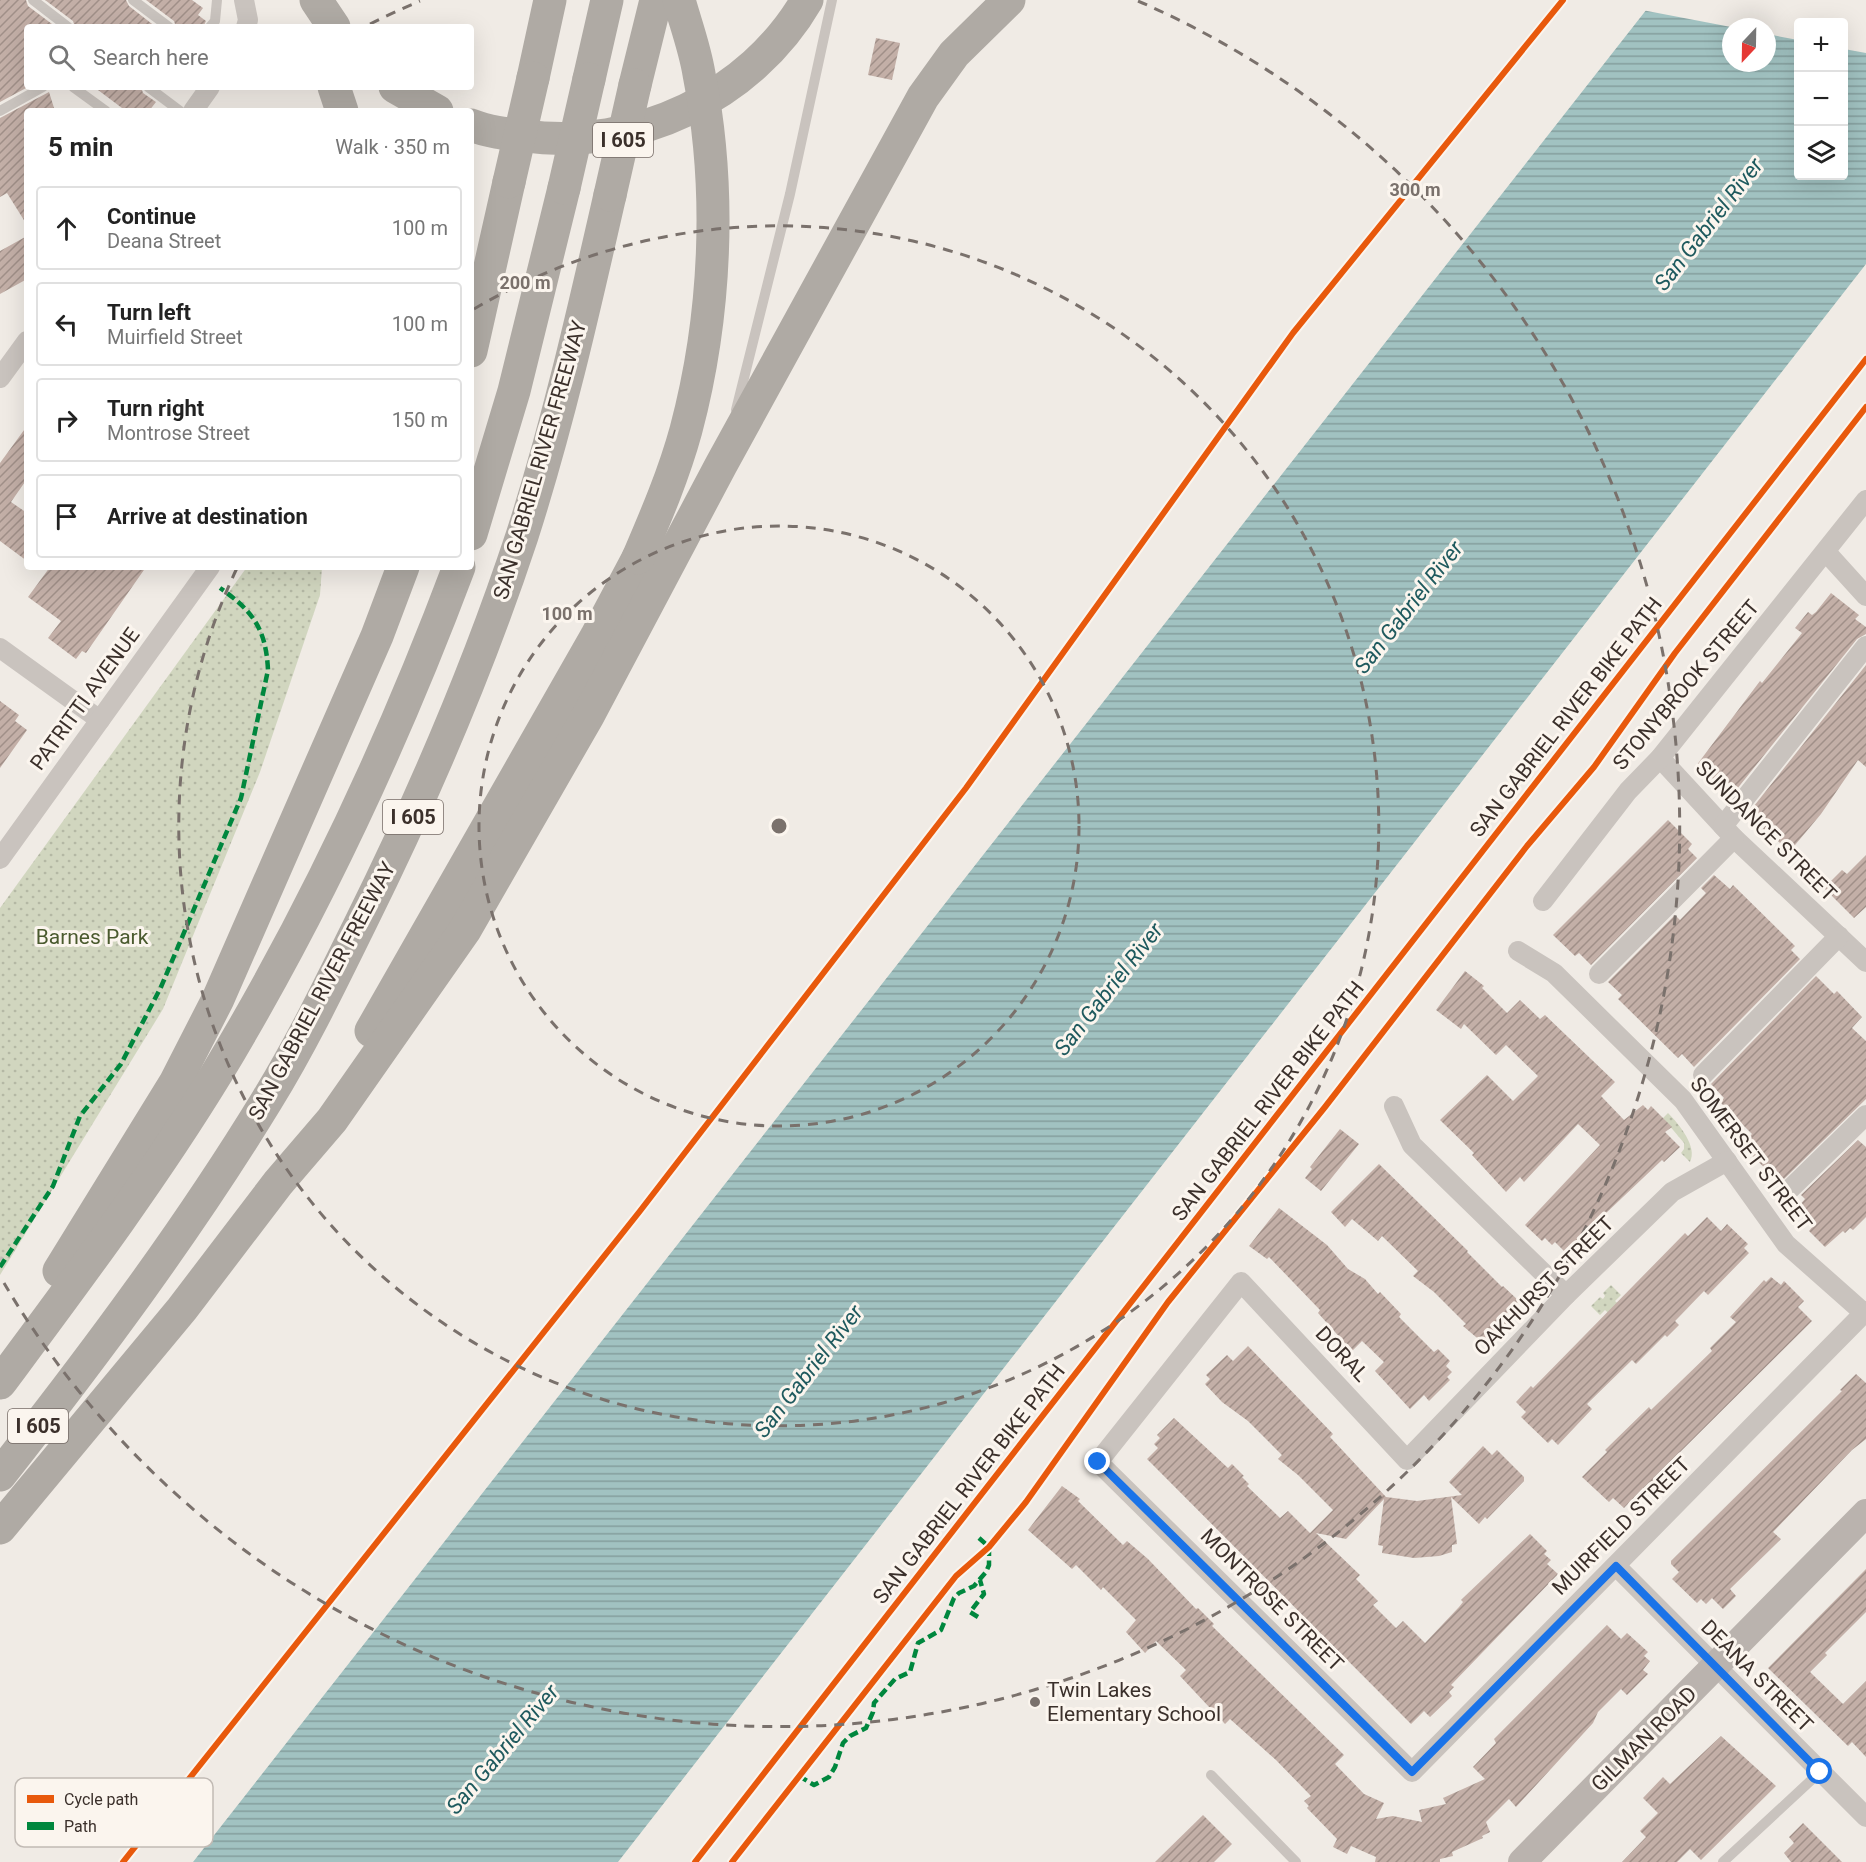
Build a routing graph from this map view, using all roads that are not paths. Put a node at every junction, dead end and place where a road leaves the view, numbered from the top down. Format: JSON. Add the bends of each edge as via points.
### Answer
{"nodes":[{"id":1,"x":33,"y":0,"type":"edge"},
{"id":2,"x":133,"y":0,"type":"edge"},
{"id":3,"x":217,"y":0,"type":"edge"},
{"id":4,"x":244,"y":0,"type":"edge"},
{"id":5,"x":305,"y":0,"type":"edge"},
{"id":6,"x":316,"y":0,"type":"edge"},
{"id":7,"x":550,"y":0,"type":"edge"},
{"id":8,"x":607,"y":0,"type":"edge"},
{"id":9,"x":657,"y":0,"type":"edge"},
{"id":10,"x":679,"y":0,"type":"edge"},
{"id":11,"x":807,"y":0,"type":"edge"},
{"id":12,"x":832,"y":0,"type":"edge"},
{"id":13,"x":1009,"y":0,"type":"edge"},
{"id":14,"x":64,"y":24,"type":"edge"},
{"id":15,"x":165,"y":24,"type":"edge"},
{"id":16,"x":212,"y":24,"type":"edge"},
{"id":17,"x":247,"y":24,"type":"edge"},
{"id":18,"x":313,"y":24,"type":"edge"},
{"id":19,"x":332,"y":24,"type":"edge"},
{"id":20,"x":38,"y":90,"type":"edge"},
{"id":21,"x":77,"y":90,"type":"edge"},
{"id":22,"x":152,"y":90,"type":"edge"},
{"id":23,"x":208,"y":90,"type":"edge"},
{"id":24,"x":335,"y":90,"type":"edge"},
{"id":25,"x":400,"y":90,"type":"edge"},
{"id":26,"x":102,"y":108,"type":"edge"},
{"id":27,"x":176,"y":108,"type":"edge"},
{"id":28,"x":195,"y":108,"type":"edge"},
{"id":29,"x":341,"y":108,"type":"edge"},
{"id":30,"x":432,"y":108,"type":"edge"},
{"id":31,"x":0,"y":111,"type":"edge"},
{"id":32,"x":474,"y":126,"type":"edge"},
{"id":33,"x":474,"y":338,"type":"edge"},
{"id":34,"x":24,"y":345,"type":"edge"},
{"id":35,"x":0,"y":378,"type":"edge"},
{"id":36,"x":721,"y":465,"type":"junction"},
{"id":37,"x":1866,"y":500,"type":"edge"},
{"id":38,"x":474,"y":524,"type":"edge"},
{"id":39,"x":1826,"y":552,"type":"junction"},
{"id":40,"x":208,"y":570,"type":"edge"},
{"id":41,"x":377,"y":570,"type":"edge"},
{"id":42,"x":401,"y":570,"type":"edge"},
{"id":43,"x":458,"y":570,"type":"edge"},
{"id":44,"x":1866,"y":596,"type":"edge"},
{"id":45,"x":1866,"y":646,"type":"edge"},
{"id":46,"x":0,"y":648,"type":"edge"},
{"id":47,"x":100,"y":720,"type":"junction"},
{"id":48,"x":331,"y":737,"type":"junction"},
{"id":49,"x":1660,"y":758,"type":"junction"},
{"id":50,"x":1729,"y":832,"type":"junction"},
{"id":51,"x":0,"y":859,"type":"edge"},
{"id":52,"x":1543,"y":901,"type":"dead end"},
{"id":53,"x":1839,"y":936,"type":"junction"},
{"id":54,"x":1518,"y":951,"type":"dead end"},
{"id":55,"x":1863,"y":952,"type":"edge"},
{"id":56,"x":1599,"y":974,"type":"dead end"},
{"id":57,"x":1703,"y":1075,"type":"dead end"},
{"id":58,"x":1394,"y":1106,"type":"dead end"},
{"id":59,"x":1866,"y":1115,"type":"edge"},
{"id":60,"x":1727,"y":1161,"type":"junction"},
{"id":61,"x":278,"y":1183,"type":"junction"},
{"id":62,"x":1790,"y":1190,"type":"dead end"},
{"id":63,"x":1566,"y":1295,"type":"junction"},
{"id":64,"x":1865,"y":1312,"type":"edge"},
{"id":65,"x":0,"y":1364,"type":"edge"},
{"id":66,"x":0,"y":1383,"type":"edge"},
{"id":67,"x":1407,"y":1460,"type":"joint"},
{"id":68,"x":1098,"y":1462,"type":"joint"},
{"id":69,"x":0,"y":1475,"type":"edge"},
{"id":70,"x":1866,"y":1513,"type":"edge"},
{"id":71,"x":0,"y":1528,"type":"edge"},
{"id":72,"x":1616,"y":1566,"type":"junction"},
{"id":73,"x":1714,"y":1668,"type":"junction"},
{"id":74,"x":1412,"y":1772,"type":"joint"},
{"id":75,"x":1820,"y":1772,"type":"junction"},
{"id":76,"x":1211,"y":1775,"type":"dead end"},
{"id":77,"x":1866,"y":1817,"type":"edge"},
{"id":78,"x":1296,"y":1862,"type":"edge"},
{"id":79,"x":1522,"y":1862,"type":"edge"},
{"id":80,"x":1723,"y":1862,"type":"edge"}],
"edges":[{"from":1,"to":14,"type":"lane"},
{"from":2,"to":15,"type":"lane"},
{"from":3,"to":16,"type":"lane"},
{"from":4,"to":17,"type":"street"},
{"from":5,"to":18,"type":"highway"},
{"from":6,"to":19,"type":"highway"},
{"from":7,"to":33,"type":"highway","bridge":true},
{"from":8,"to":38,"type":"highway","name":"SAN GABRIEL RIVER FREEWAY","number":"I 605","bridge":true,"via":[[514,391]]},
{"from":9,"to":69,"type":"highway","name":"SAN GABRIEL RIVER FREEWAY","number":"I 605","bridge":true,"via":[[570,366],[522,535],[470,681],[411,822],[268,1098],[172,1248]]},
{"from":10,"to":61,"type":"highway","bridge":true,"via":[[699,73],[708,142],[712,254],[708,309],[686,431],[638,558],[590,648],[393,995]]},
{"from":11,"to":32,"type":"highway","via":[[762,59],[735,82],[672,117],[639,129],[579,139],[541,138]]},
{"from":12,"to":36,"type":"lane","via":[[783,224]]},
{"from":13,"to":36,"type":"highway","via":[[954,54],[923,97]]},
{"from":20,"to":31,"type":"lane"},
{"from":21,"to":26,"type":"lane"},
{"from":22,"to":27,"type":"lane"},
{"from":23,"to":28,"type":"street"},
{"from":24,"to":29,"type":"highway"},
{"from":25,"to":30,"type":"highway"},
{"from":34,"to":35,"type":"street"},
{"from":36,"to":61,"type":"highway","via":[[588,716],[487,895],[332,1120]]},
{"from":37,"to":39,"type":"street","name":"STONYBROOK STREET"},
{"from":39,"to":44,"type":"street"},
{"from":39,"to":49,"type":"street","name":"STONYBROOK STREET"},
{"from":40,"to":47,"type":"street","name":"PATRITTI AVENUE"},
{"from":41,"to":48,"type":"highway"},
{"from":42,"to":48,"type":"highway","via":[[377,636]]},
{"from":43,"to":66,"type":"highway","number":"I 605","via":[[362,803],[285,955],[216,1074],[116,1227]]},
{"from":45,"to":50,"type":"street"},
{"from":46,"to":47,"type":"street"},
{"from":47,"to":51,"type":"street","name":"PATRITTI AVENUE"},
{"from":48,"to":65,"type":"highway","via":[[249,930],[175,1083]]},
{"from":49,"to":50,"type":"street","name":"SUNDANCE STREET"},
{"from":49,"to":52,"type":"street","name":"STONYBROOK STREET","via":[[1628,791]]},
{"from":50,"to":53,"type":"street","name":"SUNDANCE STREET"},
{"from":50,"to":56,"type":"street"},
{"from":53,"to":55,"type":"street","name":"SUNDANCE STREET"},
{"from":53,"to":57,"type":"street"},
{"from":54,"to":60,"type":"street","name":"SOMERSET STREET","via":[[1554,973],[1683,1100]]},
{"from":58,"to":63,"type":"street","via":[[1413,1145]]},
{"from":59,"to":62,"type":"street"},
{"from":60,"to":63,"type":"street","name":"OAKHURST STREET","via":[[1672,1192]]},
{"from":60,"to":64,"type":"street","name":"SOMERSET STREET","via":[[1786,1244]]},
{"from":61,"to":71,"type":"highway","via":[[182,1309]]},
{"from":63,"to":67,"type":"street","name":"OAKHURST STREET"},
{"from":64,"to":72,"type":"street","name":"MUIRFIELD STREET"},
{"from":67,"to":68,"type":"street","name":"DORAL","via":[[1241,1282]]},
{"from":68,"to":74,"type":"street","name":"MONTROSE STREET"},
{"from":70,"to":73,"type":"street","name":"GILMAN ROAD"},
{"from":72,"to":73,"type":"street","name":"DEANA STREET"},
{"from":72,"to":74,"type":"street","name":"MUIRFIELD STREET"},
{"from":73,"to":75,"type":"street","name":"DEANA STREET"},
{"from":73,"to":79,"type":"street","name":"GILMAN ROAD"},
{"from":75,"to":77,"type":"street","name":"DEANA STREET"},
{"from":75,"to":80,"type":"lane"},
{"from":76,"to":78,"type":"lane"}]}
